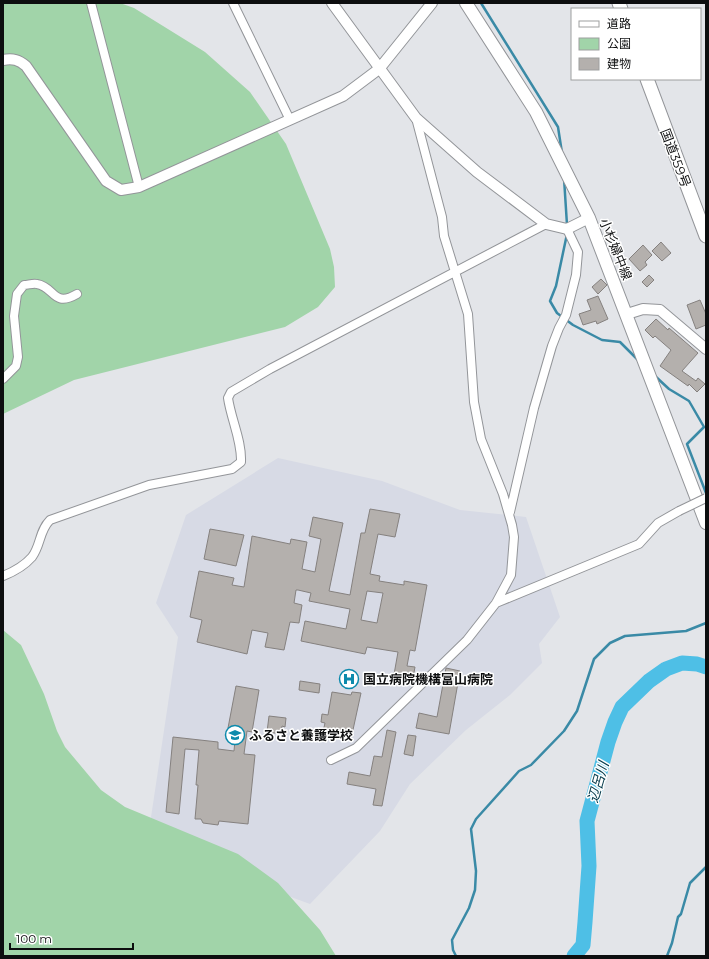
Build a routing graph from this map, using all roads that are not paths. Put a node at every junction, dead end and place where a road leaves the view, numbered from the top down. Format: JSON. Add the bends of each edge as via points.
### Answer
{"nodes":[{"id":1,"x":91,"y":3,"type":"edge"},
{"id":2,"x":233,"y":3,"type":"edge"},
{"id":3,"x":332,"y":3,"type":"edge"},
{"id":4,"x":432,"y":3,"type":"edge"},
{"id":5,"x":466,"y":3,"type":"edge"},
{"id":6,"x":3,"y":60,"type":"edge"},
{"id":7,"x":379,"y":69,"type":"junction"},
{"id":8,"x":647,"y":80,"type":"edge"},
{"id":9,"x":416,"y":118,"type":"junction"},
{"id":10,"x":290,"y":120,"type":"junction"},
{"id":11,"x":140,"y":187,"type":"junction"},
{"id":12,"x":589,"y":218,"type":"junction"},
{"id":13,"x":546,"y":224,"type":"junction"},
{"id":14,"x":567,"y":229,"type":"junction"},
{"id":15,"x":706,"y":236,"type":"edge"},
{"id":16,"x":454,"y":271,"type":"junction"},
{"id":17,"x":77,"y":294,"type":"dead end"},
{"id":18,"x":627,"y":314,"type":"junction"},
{"id":19,"x":706,"y":349,"type":"edge"},
{"id":20,"x":3,"y":379,"type":"edge"},
{"id":21,"x":706,"y":498,"type":"edge"},
{"id":22,"x":510,"y":513,"type":"junction"},
{"id":23,"x":706,"y":523,"type":"edge"},
{"id":24,"x":3,"y":576,"type":"edge"},
{"id":25,"x":496,"y":603,"type":"junction"},
{"id":26,"x":331,"y":760,"type":"dead end"}],
"edges":[{"from":1,"to":11,"type":"street"},
{"from":2,"to":10,"type":"street"},
{"from":3,"to":7,"type":"street"},
{"from":4,"to":7,"type":"street"},
{"from":5,"to":12,"type":"main road","name":"小杉婦中線","via":[[536,112]]},
{"from":6,"to":11,"type":"street","via":[[19,60],[26,66],[106,181],[121,190]]},
{"from":7,"to":9,"type":"street"},
{"from":7,"to":10,"type":"street","via":[[343,96]]},
{"from":8,"to":15,"type":"highway","name":"国道359号"},
{"from":9,"to":13,"type":"street","via":[[477,172]]},
{"from":9,"to":16,"type":"street"},
{"from":10,"to":11,"type":"street"},
{"from":12,"to":14,"type":"street"},
{"from":12,"to":18,"type":"main road","name":"小杉婦中線"},
{"from":13,"to":14,"type":"street"},
{"from":13,"to":16,"type":"street"},
{"from":14,"to":22,"type":"street","via":[[578,252],[576,275],[566,315],[552,346],[534,408]]},
{"from":16,"to":22,"type":"street","via":[[468,314],[474,394],[481,439]]},
{"from":16,"to":24,"type":"street","via":[[231,392],[228,398],[231,418],[242,451],[241,462],[232,469],[149,485],[50,520],[43,527],[33,556],[25,564]]},
{"from":17,"to":20,"type":"street","via":[[70,299],[58,298],[42,285],[24,285],[17,294],[14,316],[18,357],[16,366]]},
{"from":18,"to":19,"type":"street","via":[[643,309],[660,310]]},
{"from":18,"to":23,"type":"main road","name":"小杉婦中線"},
{"from":21,"to":25,"type":"street","bridge":true,"via":[[658,523],[639,544]]},
{"from":22,"to":25,"type":"street","via":[[514,538],[510,575]]},
{"from":25,"to":26,"type":"street","via":[[467,640],[356,748]]}]}
